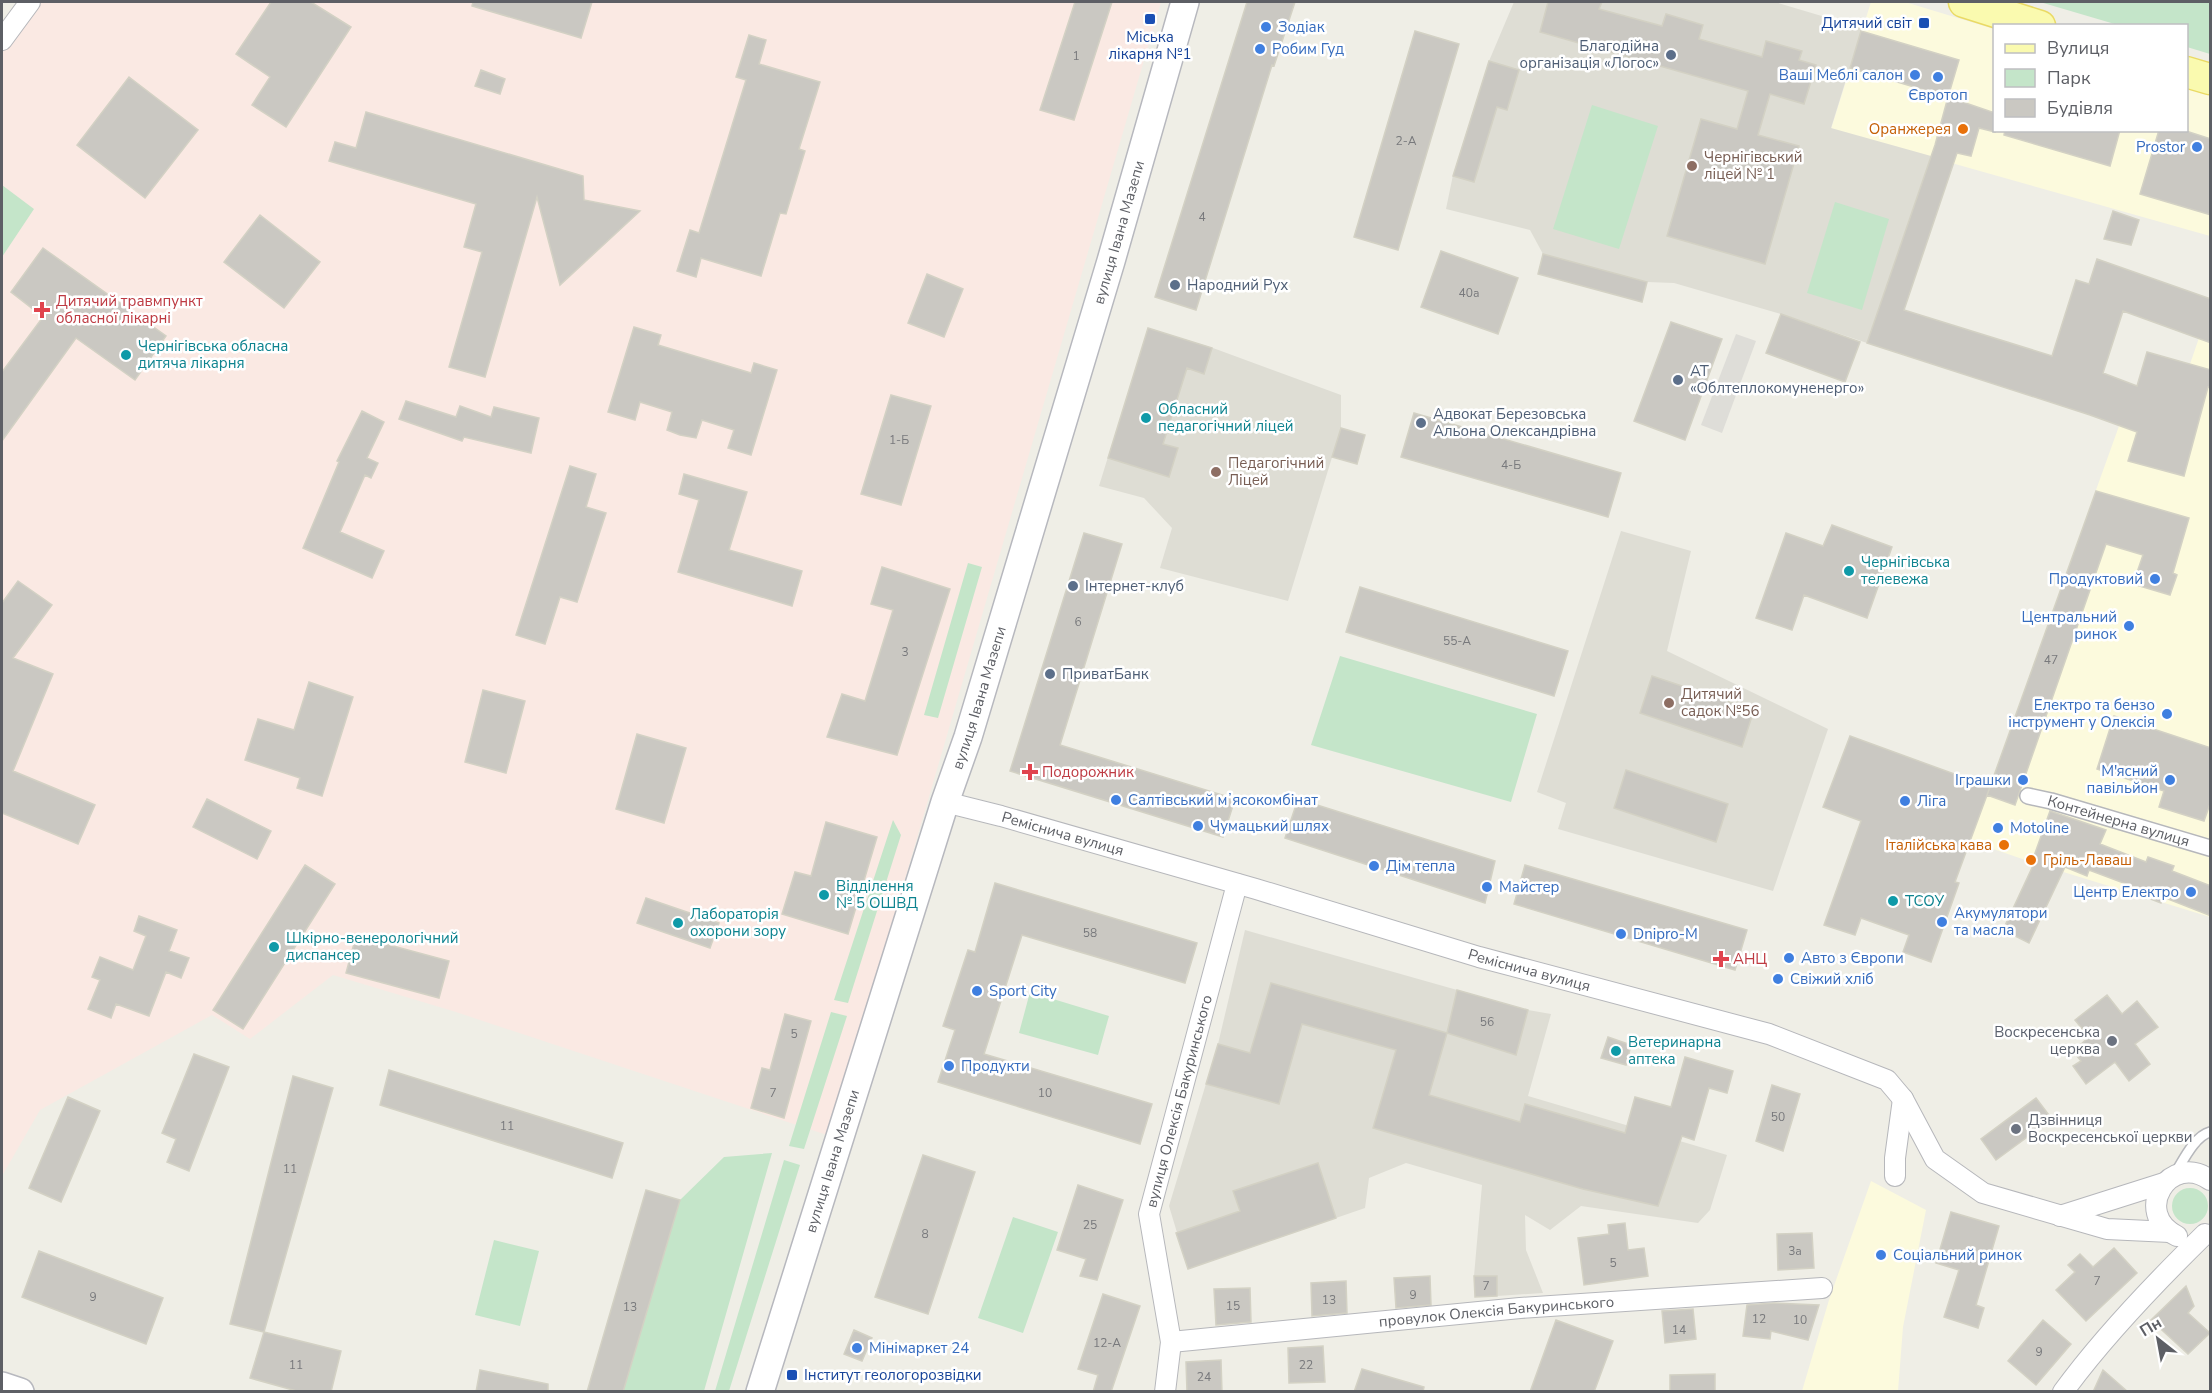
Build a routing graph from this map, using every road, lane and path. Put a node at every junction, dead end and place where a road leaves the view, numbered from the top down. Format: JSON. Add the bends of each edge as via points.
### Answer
{"nodes":[{"id":1,"x":30,"y":2,"type":"edge"},
{"id":2,"x":1185,"y":2,"type":"edge"},
{"id":3,"x":1964,"y":2,"type":"edge"},
{"id":4,"x":2034,"y":24,"type":"edge"},
{"id":5,"x":2,"y":40,"type":"edge"},
{"id":6,"x":2188,"y":72,"type":"edge"},
{"id":7,"x":2211,"y":79,"type":"edge"},
{"id":8,"x":2028,"y":796,"type":"dead end"},
{"id":9,"x":945,"y":802,"type":"junction"},
{"id":10,"x":2211,"y":848,"type":"edge"},
{"id":11,"x":1237,"y":884,"type":"junction"},
{"id":12,"x":1903,"y":1099,"type":"junction"},
{"id":13,"x":2211,"y":1132,"type":"edge"},
{"id":14,"x":1894,"y":1176,"type":"dead end"},
{"id":15,"x":2208,"y":1178,"type":"edge"},
{"id":16,"x":2168,"y":1180,"type":"junction"},
{"id":17,"x":2060,"y":1216,"type":"junction"},
{"id":18,"x":2208,"y":1232,"type":"edge"},
{"id":19,"x":2174,"y":1234,"type":"junction"},
{"id":20,"x":2176,"y":1263,"type":"junction"},
{"id":21,"x":1822,"y":1288,"type":"dead end"},
{"id":22,"x":1170,"y":1342,"type":"junction"},
{"id":23,"x":2,"y":1386,"type":"edge"},
{"id":24,"x":21,"y":1392,"type":"edge"},
{"id":25,"x":760,"y":1392,"type":"edge"},
{"id":26,"x":1166,"y":1392,"type":"edge"},
{"id":27,"x":2062,"y":1392,"type":"edge"}],
"edges":[{"from":1,"to":5,"type":"street"},
{"from":2,"to":9,"type":"main road","name":"вулиця Івана Мазепи","via":[[1101,296]]},
{"from":3,"to":4,"type":"main road"},
{"from":6,"to":7,"type":"main road"},
{"from":8,"to":10,"type":"street","name":"Контейнерна вулиця"},
{"from":9,"to":11,"type":"street","name":"Реміснича вулиця"},
{"from":9,"to":25,"type":"main road","name":"вулиця Івана Мазепи"},
{"from":11,"to":12,"type":"street","name":"Реміснича вулиця","via":[[1479,957],[1769,1034],[1887,1080]]},
{"from":11,"to":22,"type":"street","name":"вулиця Олексія Бакуринського","via":[[1149,1214]]},
{"from":12,"to":14,"type":"street"},
{"from":12,"to":17,"type":"street","name":"Реміснича вулиця","via":[[1935,1159],[1983,1193]]},
{"from":13,"to":16,"type":"lane","via":[[2197,1141]]},
{"from":15,"to":16,"type":"street","via":[[2183,1172]]},
{"from":16,"to":17,"type":"street"},
{"from":16,"to":19,"type":"street","via":[[2158,1193],[2157,1214]]},
{"from":17,"to":19,"type":"street","name":"Реміснича вулиця","via":[[2107,1229]]},
{"from":18,"to":19,"type":"street","name":"Реміснича вулиця","via":[[2188,1239]]},
{"from":18,"to":20,"type":"street"},
{"from":19,"to":20,"type":"street"},
{"from":20,"to":27,"type":"street"},
{"from":21,"to":22,"type":"street","name":"провулок Олексія Бакуринського","via":[[1520,1308]]},
{"from":22,"to":26,"type":"street","name":"вулиця Олексія Бакуринського"},
{"from":23,"to":24,"type":"main road"}]}
